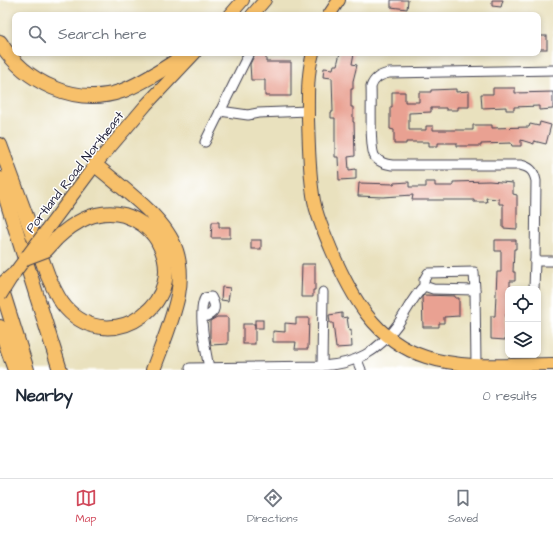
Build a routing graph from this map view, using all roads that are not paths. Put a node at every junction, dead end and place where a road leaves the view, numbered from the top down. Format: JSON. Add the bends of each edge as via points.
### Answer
{"nodes":[{"id":1,"x":243,"y":0,"type":"edge"},
{"id":2,"x":266,"y":0,"type":"edge"},
{"id":3,"x":339,"y":0,"type":"edge"},
{"id":4,"x":233,"y":12,"type":"edge"},
{"id":5,"x":255,"y":12,"type":"edge"},
{"id":6,"x":331,"y":12,"type":"edge"},
{"id":7,"x":0,"y":42,"type":"edge"},
{"id":8,"x":184,"y":56,"type":"edge"},
{"id":9,"x":192,"y":56,"type":"edge"},
{"id":10,"x":248,"y":56,"type":"edge"},
{"id":11,"x":312,"y":56,"type":"edge"},
{"id":12,"x":553,"y":70,"type":"edge"},
{"id":13,"x":220,"y":111,"type":"junction"},
{"id":14,"x":308,"y":111,"type":"junction"},
{"id":15,"x":205,"y":142,"type":"dead end"},
{"id":16,"x":0,"y":145,"type":"edge"},
{"id":17,"x":95,"y":165,"type":"junction"},
{"id":18,"x":0,"y":179,"type":"edge"},
{"id":19,"x":26,"y":258,"type":"junction"},
{"id":20,"x":535,"y":261,"type":"junction"},
{"id":21,"x":553,"y":261,"type":"edge"},
{"id":22,"x":13,"y":275,"type":"junction"},
{"id":23,"x":0,"y":285,"type":"edge"},
{"id":24,"x":424,"y":286,"type":"junction"},
{"id":25,"x":534,"y":286,"type":"edge"},
{"id":26,"x":475,"y":290,"type":"junction"},
{"id":27,"x":323,"y":292,"type":"dead end"},
{"id":28,"x":0,"y":296,"type":"edge"},
{"id":29,"x":202,"y":318,"type":"dead end"},
{"id":30,"x":0,"y":327,"type":"edge"},
{"id":31,"x":387,"y":337,"type":"junction"},
{"id":32,"x":357,"y":360,"type":"junction"},
{"id":33,"x":533,"y":363,"type":"edge"},
{"id":34,"x":476,"y":364,"type":"junction"},
{"id":35,"x":553,"y":364,"type":"edge"},
{"id":36,"x":322,"y":366,"type":"junction"},
{"id":37,"x":190,"y":368,"type":"dead end"},
{"id":38,"x":209,"y":368,"type":"junction"},
{"id":39,"x":297,"y":369,"type":"edge"},
{"id":40,"x":15,"y":370,"type":"edge"},
{"id":41,"x":27,"y":370,"type":"edge"},
{"id":42,"x":60,"y":370,"type":"edge"},
{"id":43,"x":153,"y":370,"type":"edge"},
{"id":44,"x":361,"y":370,"type":"edge"}],
"edges":[{"from":1,"to":4,"type":"main road"},
{"from":2,"to":5,"type":"main road"},
{"from":3,"to":6,"type":"main road"},
{"from":7,"to":8,"type":"highway","via":[[21,68],[39,81],[52,88],[74,94],[116,93],[136,85]]},
{"from":9,"to":17,"type":"main road","name":"Portland Road Northeast"},
{"from":10,"to":13,"type":"street"},
{"from":11,"to":14,"type":"main road","via":[[309,69]]},
{"from":12,"to":20,"type":"street","via":[[389,73],[376,78],[371,88],[372,152],[379,161],[392,165],[520,165],[532,170],[536,181]]},
{"from":13,"to":14,"type":"street","via":[[248,115]]},
{"from":13,"to":15,"type":"street"},
{"from":14,"to":31,"type":"main road","via":[[309,168],[320,224],[363,312]]},
{"from":16,"to":19,"type":"highway","bridge":true,"via":[[48,276],[54,290],[74,315],[86,323],[104,327],[125,325],[140,318],[148,312],[162,292],[166,272],[161,246],[153,234],[129,217],[115,213],[87,217],[73,225],[46,250]]},
{"from":17,"to":19,"type":"main road","name":"Portland Road Northeast","bridge":true},
{"from":17,"to":43,"type":"highway","via":[[160,222],[168,232],[178,259],[178,295]]},
{"from":18,"to":42,"type":"highway"},
{"from":19,"to":22,"type":"main road","name":"Portland Road Northeast","bridge":true},
{"from":20,"to":21,"type":"street"},
{"from":20,"to":25,"type":"street"},
{"from":22,"to":23,"type":"highway","bridge":true},
{"from":22,"to":28,"type":"main road","name":"Portland Road Northeast","bridge":true},
{"from":23,"to":41,"type":"highway"},
{"from":24,"to":26,"type":"street","via":[[433,289]]},
{"from":24,"to":26,"type":"street","via":[[428,273],[474,272]]},
{"from":24,"to":31,"type":"street","via":[[414,296],[398,324]]},
{"from":26,"to":34,"type":"street"},
{"from":27,"to":36,"type":"street"},
{"from":29,"to":38,"type":"street"},
{"from":30,"to":40,"type":"highway"},
{"from":31,"to":32,"type":"street"},
{"from":31,"to":34,"type":"main road","via":[[425,357]]},
{"from":32,"to":36,"type":"street"},
{"from":32,"to":44,"type":"street"},
{"from":33,"to":34,"type":"main road"},
{"from":33,"to":35,"type":"main road"},
{"from":36,"to":39,"type":"street"},
{"from":37,"to":38,"type":"street"},
{"from":38,"to":39,"type":"street"}]}
